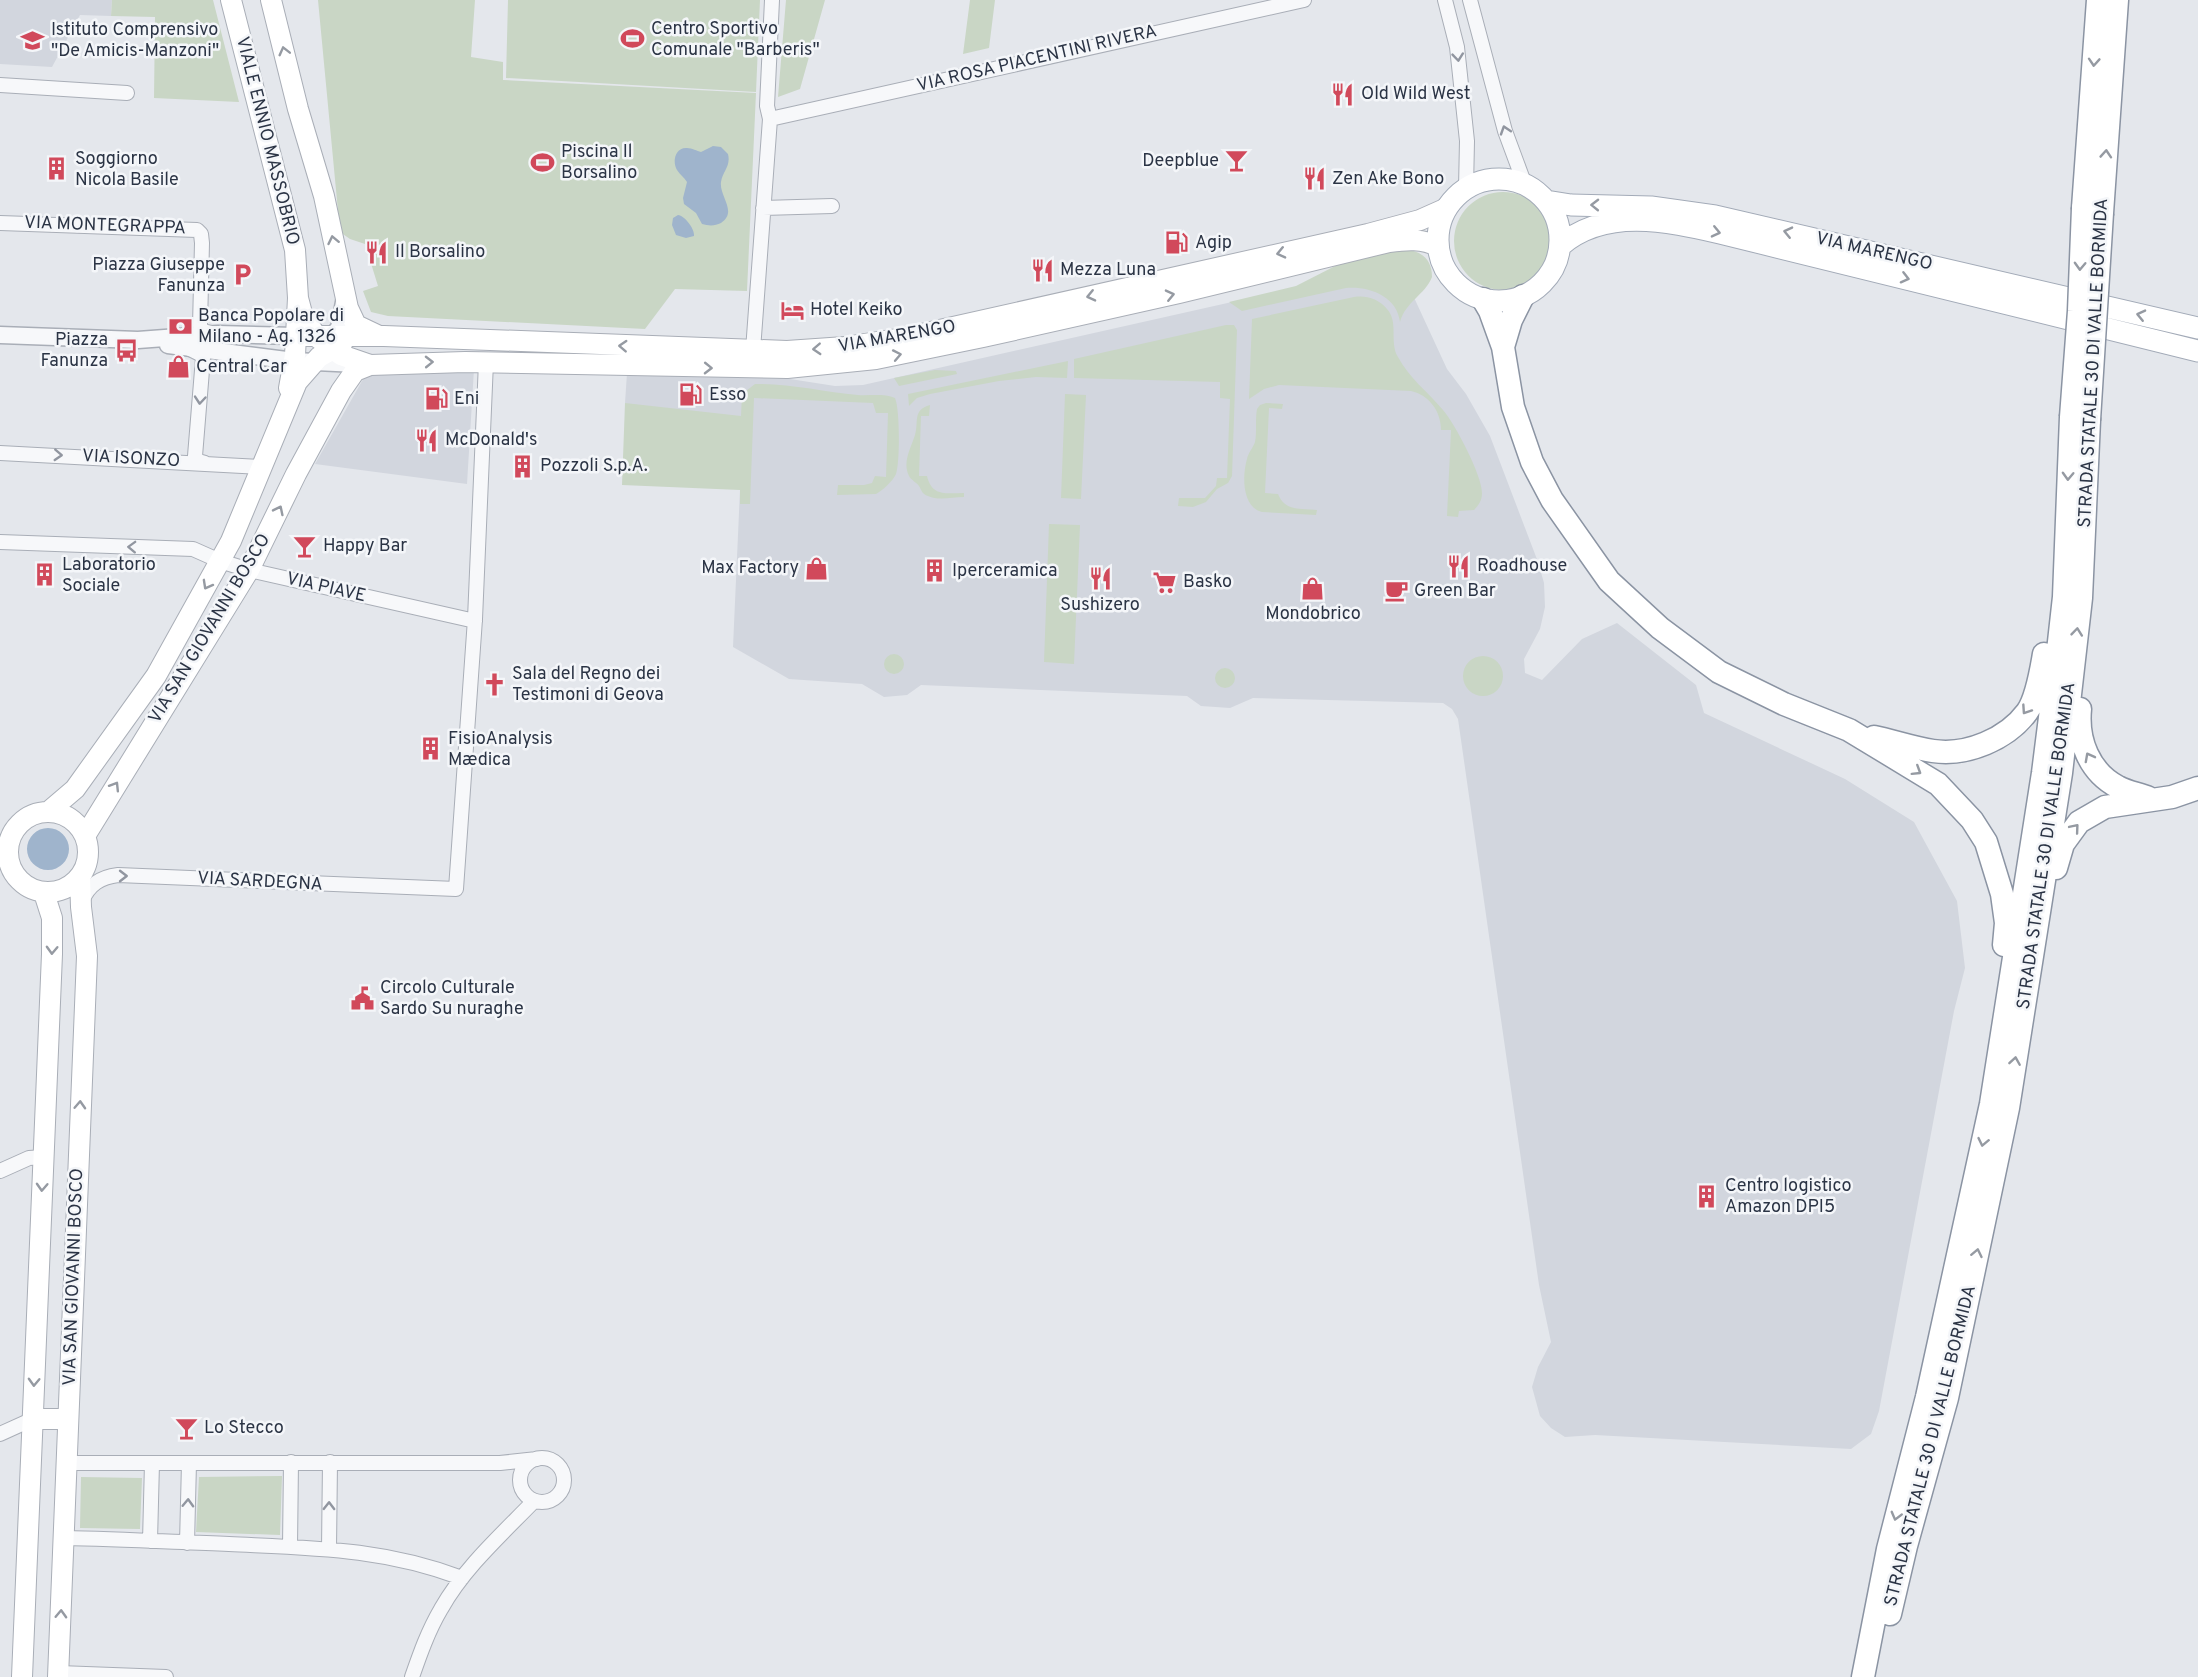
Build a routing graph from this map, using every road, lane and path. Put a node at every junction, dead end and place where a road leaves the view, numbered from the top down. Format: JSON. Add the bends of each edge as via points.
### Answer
{"nodes":[{"id":1,"x":231,"y":0,"type":"edge"},
{"id":2,"x":271,"y":0,"type":"edge"},
{"id":3,"x":772,"y":0,"type":"edge"},
{"id":4,"x":1304,"y":0,"type":"edge"},
{"id":5,"x":1445,"y":0,"type":"edge"},
{"id":6,"x":1470,"y":0,"type":"edge"},
{"id":7,"x":2112,"y":1,"type":"edge"},
{"id":8,"x":0,"y":85,"type":"edge"},
{"id":9,"x":127,"y":93,"type":"dead end"},
{"id":10,"x":770,"y":119,"type":"junction"},
{"id":11,"x":1525,"y":185,"type":"junction"},
{"id":12,"x":1466,"y":188,"type":"junction"},
{"id":13,"x":1546,"y":201,"type":"junction"},
{"id":14,"x":832,"y":206,"type":"dead end"},
{"id":15,"x":763,"y":208,"type":"junction"},
{"id":16,"x":1447,"y":208,"type":"junction"},
{"id":17,"x":0,"y":223,"type":"edge"},
{"id":18,"x":1560,"y":246,"type":"junction"},
{"id":19,"x":1438,"y":247,"type":"junction"},
{"id":20,"x":1523,"y":296,"type":"junction"},
{"id":21,"x":345,"y":297,"type":"junction"},
{"id":22,"x":298,"y":298,"type":"junction"},
{"id":23,"x":1483,"y":299,"type":"junction"},
{"id":24,"x":2198,"y":328,"type":"edge"},
{"id":25,"x":218,"y":334,"type":"junction"},
{"id":26,"x":0,"y":335,"type":"edge"},
{"id":27,"x":264,"y":335,"type":"junction"},
{"id":28,"x":384,"y":336,"type":"junction"},
{"id":29,"x":138,"y":340,"type":"junction"},
{"id":30,"x":1503,"y":347,"type":"junction"},
{"id":31,"x":324,"y":348,"type":"junction"},
{"id":32,"x":190,"y":349,"type":"junction"},
{"id":33,"x":753,"y":350,"type":"junction"},
{"id":34,"x":2198,"y":351,"type":"edge"},
{"id":35,"x":261,"y":357,"type":"junction"},
{"id":36,"x":486,"y":362,"type":"junction"},
{"id":37,"x":370,"y":365,"type":"junction"},
{"id":38,"x":337,"y":394,"type":"junction"},
{"id":39,"x":2080,"y":419,"type":"junction"},
{"id":40,"x":278,"y":427,"type":"junction"},
{"id":41,"x":0,"y":453,"type":"edge"},
{"id":42,"x":205,"y":463,"type":"junction"},
{"id":43,"x":262,"y":467,"type":"junction"},
{"id":44,"x":0,"y":542,"type":"edge"},
{"id":45,"x":220,"y":561,"type":"junction"},
{"id":46,"x":249,"y":570,"type":"junction"},
{"id":47,"x":2064,"y":597,"type":"junction"},
{"id":48,"x":475,"y":621,"type":"junction"},
{"id":49,"x":2072,"y":678,"type":"junction"},
{"id":50,"x":1849,"y":730,"type":"junction"},
{"id":51,"x":2198,"y":788,"type":"edge"},
{"id":52,"x":2153,"y":799,"type":"junction"},
{"id":53,"x":38,"y":814,"type":"junction"},
{"id":54,"x":0,"y":833,"type":"edge"},
{"id":55,"x":85,"y":836,"type":"junction"},
{"id":56,"x":80,"y":877,"type":"junction"},
{"id":57,"x":10,"y":883,"type":"edge"},
{"id":58,"x":44,"y":893,"type":"junction"},
{"id":59,"x":2041,"y":898,"type":"junction"},
{"id":60,"x":81,"y":907,"type":"junction"},
{"id":61,"x":2004,"y":1028,"type":"junction"},
{"id":62,"x":78,"y":1149,"type":"junction"},
{"id":63,"x":44,"y":1157,"type":"junction"},
{"id":64,"x":0,"y":1171,"type":"edge"},
{"id":65,"x":33,"y":1419,"type":"junction"},
{"id":66,"x":68,"y":1419,"type":"junction"},
{"id":67,"x":0,"y":1434,"type":"edge"},
{"id":68,"x":537,"y":1458,"type":"junction"},
{"id":69,"x":291,"y":1462,"type":"junction"},
{"id":70,"x":330,"y":1462,"type":"junction"},
{"id":71,"x":488,"y":1462,"type":"junction"},
{"id":72,"x":67,"y":1463,"type":"junction"},
{"id":73,"x":152,"y":1463,"type":"junction"},
{"id":74,"x":189,"y":1463,"type":"junction"},
{"id":75,"x":520,"y":1485,"type":"junction"},
{"id":76,"x":534,"y":1500,"type":"junction"},
{"id":77,"x":64,"y":1538,"type":"junction"},
{"id":78,"x":150,"y":1541,"type":"junction"},
{"id":79,"x":187,"y":1543,"type":"junction"},
{"id":80,"x":290,"y":1547,"type":"junction"},
{"id":81,"x":329,"y":1549,"type":"junction"},
{"id":82,"x":1888,"y":1549,"type":"junction"},
{"id":83,"x":462,"y":1578,"type":"junction"},
{"id":84,"x":58,"y":1675,"type":"edge"},
{"id":85,"x":22,"y":1677,"type":"edge"},
{"id":86,"x":166,"y":1677,"type":"edge"},
{"id":87,"x":411,"y":1677,"type":"edge"},
{"id":88,"x":1850,"y":1677,"type":"edge"},
{"id":89,"x":1863,"y":1677,"type":"edge"},
{"id":90,"x":1876,"y":1677,"type":"edge"}],
"edges":[{"from":1,"to":22,"type":"main road","name":"VIALE ENNIO MASSOBRIO","via":[[296,250]]},
{"from":21,"to":2,"type":"main road","one_way":true,"via":[[324,196]]},
{"from":3,"to":10,"type":"street","via":[[767,109]]},
{"from":4,"to":10,"type":"street","name":"VIA ROSA PIACENTINI RIVERA"},
{"from":5,"to":12,"type":"street","one_way":true,"via":[[1457,42],[1467,141]]},
{"from":11,"to":6,"type":"street","one_way":true,"via":[[1505,131]]},
{"from":7,"to":39,"type":"highway","name":"STRADA STATALE 30 DI VALLE BORMIDA","bridge":true,"via":[[2079,311]]},
{"from":8,"to":9,"type":"street"},
{"from":10,"to":15,"type":"street"},
{"from":11,"to":12,"type":"main road","via":[[1492,179]]},
{"from":11,"to":13,"type":"main road"},
{"from":12,"to":16,"type":"main road"},
{"from":13,"to":18,"type":"main road","via":[[1557,221]]},
{"from":24,"to":13,"type":"main road","name":"VIA MARENGO","one_way":true,"via":[[1715,216],[1644,206]]},
{"from":14,"to":15,"type":"street"},
{"from":15,"to":33,"type":"street"},
{"from":16,"to":19,"type":"main road","via":[[1439,226]]},
{"from":16,"to":33,"type":"main road","name":"VIA MARENGO","one_way":true,"via":[[1400,226],[904,338],[828,349]]},
{"from":17,"to":25,"type":"street","name":"VIA MONTEGRAPPA","via":[[197,230],[202,243],[200,326],[203,332]]},
{"from":18,"to":20,"type":"main road","via":[[1547,278]]},
{"from":18,"to":34,"type":"main road","name":"VIA MARENGO","one_way":true,"via":[[1604,224],[1631,220],[1677,224]]},
{"from":19,"to":23,"type":"main road","via":[[1442,264],[1453,281]]},
{"from":36,"to":19,"type":"main road","one_way":true,"via":[[756,369],[840,364],[1066,319],[1389,242],[1419,241]]},
{"from":20,"to":23,"type":"main road","via":[[1503,301]]},
{"from":20,"to":30,"type":"highway"},
{"from":21,"to":28,"type":"main road","via":[[356,325]]},
{"from":21,"to":31,"type":"main road"},
{"from":22,"to":27,"type":"street","name":"VIALE ENNIO MASSOBRIO","via":[[291,322]]},
{"from":22,"to":31,"type":"main road","via":[[303,317]]},
{"from":23,"to":30,"type":"highway"},
{"from":25,"to":27,"type":"street"},
{"from":25,"to":29,"type":"street"},
{"from":26,"to":29,"type":"street"},
{"from":27,"to":31,"type":"street"},
{"from":28,"to":31,"type":"main road","name":"VIA MARENGO"},
{"from":33,"to":28,"type":"main road","name":"VIA MARENGO","one_way":true},
{"from":29,"to":32,"type":"street"},
{"from":30,"to":50,"type":"highway","via":[[1513,407],[1532,462],[1552,500],[1610,581],[1660,628],[1719,672]]},
{"from":31,"to":35,"type":"street"},
{"from":31,"to":37,"type":"main road"},
{"from":31,"to":38,"type":"main road"},
{"from":31,"to":40,"type":"main road","name":"VIA SAN GIOVANNI BOSCO","via":[[297,382]]},
{"from":31,"to":40,"type":"main road","via":[[292,378]]},
{"from":32,"to":35,"type":"street"},
{"from":32,"to":42,"type":"street","one_way":true,"via":[[203,358],[195,456]]},
{"from":35,"to":40,"type":"street","via":[[278,364],[286,378]]},
{"from":37,"to":36,"type":"main road","one_way":true},
{"from":36,"to":48,"type":"street"},
{"from":37,"to":38,"type":"main road","name":"VIA SAN GIOVANNI BOSCO","via":[[355,372]]},
{"from":46,"to":38,"type":"main road","name":"VIA SAN GIOVANNI BOSCO","one_way":true},
{"from":39,"to":47,"type":"highway","name":"STRADA STATALE 30 DI VALLE BORMIDA","one_way":true},
{"from":49,"to":39,"type":"highway","name":"STRADA STATALE 30 DI VALLE BORMIDA","one_way":true,"via":[[2081,598]]},
{"from":40,"to":43,"type":"main road","name":"VIA SAN GIOVANNI BOSCO"},
{"from":41,"to":42,"type":"street","name":"VIA ISONZO","one_way":true},
{"from":42,"to":43,"type":"street","name":"VIA ISONZO"},
{"from":43,"to":45,"type":"main road","name":"VIA SAN GIOVANNI BOSCO"},
{"from":45,"to":44,"type":"street","name":"VIA PIAVE","one_way":true,"via":[[193,549]]},
{"from":45,"to":46,"type":"street","name":"VIA PIAVE"},
{"from":45,"to":53,"type":"main road","name":"VIA SAN GIOVANNI BOSCO","one_way":true,"via":[[156,676],[75,789]]},
{"from":46,"to":48,"type":"street","name":"VIA PIAVE"},
{"from":55,"to":46,"type":"main road","name":"VIA SAN GIOVANNI BOSCO","one_way":true},
{"from":47,"to":50,"type":"highway","one_way":true,"via":[[2051,614],[2039,681],[2028,711],[2003,735],[1969,749],[1935,752]]},
{"from":47,"to":61,"type":"highway","name":"STRADA STATALE 30 DI VALLE BORMIDA","via":[[2043,773]]},
{"from":60,"to":48,"type":"street","name":"VIA SARDEGNA","one_way":true,"via":[[91,886],[112,876],[456,889]]},
{"from":52,"to":49,"type":"highway","one_way":true,"via":[[2120,788],[2092,764],[2080,736],[2080,702]]},
{"from":49,"to":59,"type":"highway","name":"STRADA STATALE 30 DI VALLE BORMIDA"},
{"from":50,"to":61,"type":"highway","one_way":true,"via":[[1938,784],[1972,820],[1986,842],[2006,922],[1995,1007]]},
{"from":51,"to":52,"type":"highway"},
{"from":59,"to":52,"type":"highway","one_way":true,"via":[[2053,879],[2063,844],[2079,822],[2105,807]]},
{"from":53,"to":54,"type":"main road"},
{"from":53,"to":55,"type":"main road","via":[[59,813],[70,818]]},
{"from":53,"to":57,"type":"main road","name":"VIA SAN GIOVANNI BOSCO","via":[[15,829],[8,846]]},
{"from":55,"to":56,"type":"main road","name":"VIA SAN GIOVANNI BOSCO","via":[[88,857]]},
{"from":56,"to":58,"type":"main road","via":[[61,891]]},
{"from":56,"to":60,"type":"main road","name":"VIA SAN GIOVANNI BOSCO"},
{"from":57,"to":58,"type":"main road","name":"VIA SAN GIOVANNI BOSCO"},
{"from":58,"to":63,"type":"main road","name":"VIA SAN GIOVANNI BOSCO","one_way":true,"via":[[52,918]]},
{"from":90,"to":59,"type":"highway","name":"STRADA STATALE 30 DI VALLE BORMIDA","one_way":true,"via":[[1906,1546],[1947,1398],[2008,1108]]},
{"from":62,"to":60,"type":"main road","name":"VIA SAN GIOVANNI BOSCO","one_way":true,"via":[[87,956]]},
{"from":61,"to":82,"type":"highway","name":"STRADA STATALE 30 DI VALLE BORMIDA","one_way":true,"via":[[1928,1397]]},
{"from":62,"to":63,"type":"main road","via":[[61,1149]]},
{"from":62,"to":66,"type":"main road","name":"VIA SAN GIOVANNI BOSCO"},
{"from":63,"to":64,"type":"street","via":[[29,1158]]},
{"from":63,"to":65,"type":"main road","name":"VIA SAN GIOVANNI BOSCO","one_way":true},
{"from":65,"to":66,"type":"main road"},
{"from":65,"to":67,"type":"street"},
{"from":65,"to":85,"type":"main road","name":"VIA SAN GIOVANNI BOSCO"},
{"from":66,"to":72,"type":"main road","name":"VIA SAN GIOVANNI BOSCO"},
{"from":68,"to":71,"type":"street"},
{"from":68,"to":75,"type":"street","via":[[523,1469]]},
{"from":68,"to":76,"type":"street","via":[[556,1464],[564,1480],[555,1497]]},
{"from":69,"to":70,"type":"street"},
{"from":69,"to":74,"type":"street"},
{"from":69,"to":80,"type":"street"},
{"from":70,"to":71,"type":"street"},
{"from":81,"to":70,"type":"street","one_way":true},
{"from":71,"to":75,"type":"street","via":[[510,1472]]},
{"from":72,"to":73,"type":"street"},
{"from":72,"to":77,"type":"main road","name":"VIA SAN GIOVANNI BOSCO"},
{"from":73,"to":74,"type":"street"},
{"from":73,"to":78,"type":"street"},
{"from":79,"to":74,"type":"street","one_way":true},
{"from":75,"to":76,"type":"street"},
{"from":76,"to":83,"type":"street"},
{"from":77,"to":78,"type":"street"},
{"from":84,"to":77,"type":"main road","name":"VIA SAN GIOVANNI BOSCO","one_way":true},
{"from":78,"to":79,"type":"street"},
{"from":79,"to":80,"type":"street"},
{"from":80,"to":81,"type":"street"},
{"from":81,"to":83,"type":"street","via":[[394,1557]]},
{"from":82,"to":88,"type":"highway","via":[[1872,1586]]},
{"from":82,"to":89,"type":"highway","name":"STRADA STATALE 30 DI VALLE BORMIDA"},
{"from":83,"to":87,"type":"street","via":[[441,1609]]},
{"from":84,"to":86,"type":"street"}]}
